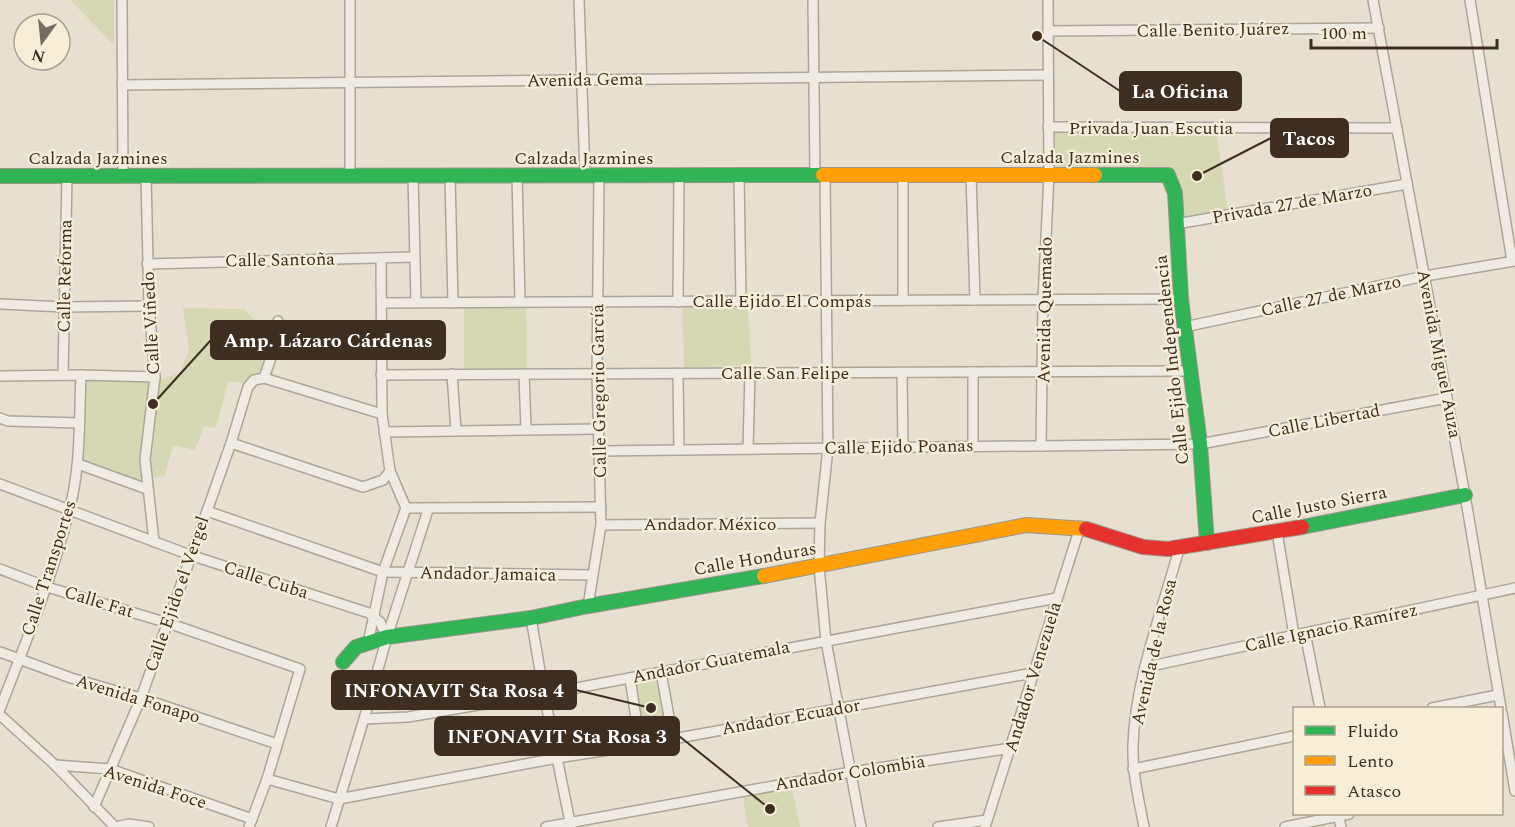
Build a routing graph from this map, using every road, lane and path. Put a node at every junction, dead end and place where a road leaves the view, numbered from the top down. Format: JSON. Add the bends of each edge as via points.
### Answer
{"nodes":[{"id":1,"x":122,"y":0,"type":"edge"},
{"id":2,"x":350,"y":0,"type":"edge"},
{"id":3,"x":579,"y":0,"type":"edge"},
{"id":4,"x":813,"y":0,"type":"edge"},
{"id":5,"x":1048,"y":0,"type":"edge"},
{"id":6,"x":1373,"y":0,"type":"edge"},
{"id":7,"x":1470,"y":0,"type":"edge"},
{"id":8,"x":1378,"y":28,"type":"junction"},
{"id":9,"x":1048,"y":31,"type":"junction"},
{"id":10,"x":1048,"y":75,"type":"junction"},
{"id":11,"x":813,"y":78,"type":"junction"},
{"id":12,"x":583,"y":80,"type":"junction"},
{"id":13,"x":350,"y":83,"type":"junction"},
{"id":14,"x":122,"y":85,"type":"junction"},
{"id":15,"x":1048,"y":127,"type":"junction"},
{"id":16,"x":1397,"y":128,"type":"junction"},
{"id":17,"x":739,"y":175,"type":"junction"},
{"id":18,"x":820,"y":175,"type":"junction"},
{"id":19,"x":903,"y":175,"type":"junction"},
{"id":20,"x":971,"y":175,"type":"junction"},
{"id":21,"x":1048,"y":175,"type":"junction"},
{"id":22,"x":1168,"y":175,"type":"joint"},
{"id":23,"x":0,"y":176,"type":"edge"},
{"id":24,"x":68,"y":176,"type":"junction"},
{"id":25,"x":123,"y":176,"type":"junction"},
{"id":26,"x":146,"y":176,"type":"junction"},
{"id":27,"x":350,"y":176,"type":"junction"},
{"id":28,"x":413,"y":176,"type":"junction"},
{"id":29,"x":450,"y":176,"type":"junction"},
{"id":30,"x":517,"y":176,"type":"junction"},
{"id":31,"x":592,"y":176,"type":"junction"},
{"id":32,"x":679,"y":176,"type":"junction"},
{"id":33,"x":1407,"y":184,"type":"junction"},
{"id":34,"x":1176,"y":224,"type":"junction"},
{"id":35,"x":414,"y":257,"type":"junction"},
{"id":36,"x":381,"y":258,"type":"junction"},
{"id":37,"x":1513,"y":261,"type":"edge"},
{"id":38,"x":147,"y":264,"type":"junction"},
{"id":39,"x":1425,"y":276,"type":"junction"},
{"id":40,"x":1181,"y":299,"type":"junction"},
{"id":41,"x":903,"y":300,"type":"junction"},
{"id":42,"x":975,"y":300,"type":"junction"},
{"id":43,"x":1043,"y":300,"type":"junction"},
{"id":44,"x":741,"y":301,"type":"junction"},
{"id":45,"x":826,"y":301,"type":"junction"},
{"id":46,"x":520,"y":302,"type":"junction"},
{"id":47,"x":597,"y":302,"type":"junction"},
{"id":48,"x":678,"y":302,"type":"junction"},
{"id":49,"x":383,"y":303,"type":"junction"},
{"id":50,"x":416,"y":303,"type":"junction"},
{"id":51,"x":453,"y":303,"type":"junction"},
{"id":52,"x":0,"y":304,"type":"edge"},
{"id":53,"x":149,"y":306,"type":"junction"},
{"id":54,"x":64,"y":307,"type":"junction"},
{"id":55,"x":278,"y":321,"type":"dead end"},
{"id":56,"x":1184,"y":327,"type":"junction"},
{"id":57,"x":1189,"y":371,"type":"junction"},
{"id":58,"x":973,"y":372,"type":"junction"},
{"id":59,"x":1044,"y":372,"type":"junction"},
{"id":60,"x":750,"y":373,"type":"junction"},
{"id":61,"x":827,"y":373,"type":"junction"},
{"id":62,"x":903,"y":373,"type":"junction"},
{"id":63,"x":452,"y":374,"type":"junction"},
{"id":64,"x":524,"y":374,"type":"junction"},
{"id":65,"x":597,"y":374,"type":"junction"},
{"id":66,"x":678,"y":374,"type":"junction"},
{"id":67,"x":63,"y":375,"type":"junction"},
{"id":68,"x":81,"y":375,"type":"junction"},
{"id":69,"x":381,"y":375,"type":"junction"},
{"id":70,"x":0,"y":376,"type":"edge"},
{"id":71,"x":155,"y":377,"type":"junction"},
{"id":72,"x":264,"y":378,"type":"junction"},
{"id":73,"x":1447,"y":398,"type":"junction"},
{"id":74,"x":382,"y":414,"type":"junction"},
{"id":75,"x":0,"y":418,"type":"edge"},
{"id":76,"x":79,"y":423,"type":"junction"},
{"id":77,"x":598,"y":429,"type":"junction"},
{"id":78,"x":526,"y":430,"type":"junction"},
{"id":79,"x":456,"y":431,"type":"junction"},
{"id":80,"x":384,"y":432,"type":"junction"},
{"id":81,"x":231,"y":443,"type":"junction"},
{"id":82,"x":1200,"y":444,"type":"junction"},
{"id":83,"x":973,"y":446,"type":"junction"},
{"id":84,"x":1041,"y":446,"type":"junction"},
{"id":85,"x":903,"y":447,"type":"junction"},
{"id":86,"x":828,"y":448,"type":"junction"},
{"id":87,"x":748,"y":449,"type":"junction"},
{"id":88,"x":679,"y":450,"type":"junction"},
{"id":89,"x":598,"y":451,"type":"junction"},
{"id":90,"x":78,"y":464,"type":"junction"},
{"id":91,"x":390,"y":471,"type":"junction"},
{"id":92,"x":0,"y":484,"type":"edge"},
{"id":93,"x":147,"y":489,"type":"junction"},
{"id":94,"x":1465,"y":495,"type":"junction"},
{"id":95,"x":601,"y":507,"type":"junction"},
{"id":96,"x":405,"y":508,"type":"junction"},
{"id":97,"x":70,"y":510,"type":"junction"},
{"id":98,"x":428,"y":510,"type":"junction"},
{"id":99,"x":207,"y":511,"type":"junction"},
{"id":100,"x":820,"y":523,"type":"junction"},
{"id":101,"x":601,"y":525,"type":"junction"},
{"id":102,"x":1080,"y":527,"type":"junction"},
{"id":103,"x":1277,"y":532,"type":"junction"},
{"id":104,"x":154,"y":542,"type":"junction"},
{"id":105,"x":1207,"y":543,"type":"junction"},
{"id":106,"x":1179,"y":549,"type":"junction"},
{"id":107,"x":190,"y":555,"type":"junction"},
{"id":108,"x":819,"y":566,"type":"junction"},
{"id":109,"x":0,"y":569,"type":"edge"},
{"id":110,"x":383,"y":572,"type":"junction"},
{"id":111,"x":407,"y":573,"type":"junction"},
{"id":112,"x":592,"y":575,"type":"junction"},
{"id":113,"x":47,"y":586,"type":"junction"},
{"id":114,"x":1515,"y":588,"type":"edge"},
{"id":115,"x":1481,"y":596,"type":"junction"},
{"id":116,"x":1057,"y":598,"type":"junction"},
{"id":117,"x":588,"y":606,"type":"junction"},
{"id":118,"x":374,"y":618,"type":"junction"},
{"id":119,"x":531,"y":618,"type":"junction"},
{"id":120,"x":168,"y":623,"type":"junction"},
{"id":121,"x":1305,"y":633,"type":"junction"},
{"id":122,"x":1294,"y":635,"type":"junction"},
{"id":123,"x":387,"y":637,"type":"junction"},
{"id":124,"x":826,"y":641,"type":"junction"},
{"id":125,"x":368,"y":643,"type":"junction"},
{"id":126,"x":0,"y":652,"type":"edge"},
{"id":127,"x":19,"y":659,"type":"junction"},
{"id":128,"x":343,"y":662,"type":"dead end"},
{"id":129,"x":1146,"y":667,"type":"junction"},
{"id":130,"x":661,"y":672,"type":"junction"},
{"id":131,"x":1033,"y":673,"type":"junction"},
{"id":132,"x":630,"y":678,"type":"junction"},
{"id":133,"x":544,"y":694,"type":"junction"},
{"id":134,"x":1498,"y":695,"type":"junction"},
{"id":135,"x":141,"y":698,"type":"junction"},
{"id":136,"x":1320,"y":707,"type":"edge"},
{"id":137,"x":1437,"y":707,"type":"edge"},
{"id":138,"x":1501,"y":707,"type":"edge"},
{"id":139,"x":0,"y":709,"type":"edge"},
{"id":140,"x":838,"y":709,"type":"junction"},
{"id":141,"x":0,"y":716,"type":"edge"},
{"id":142,"x":364,"y":719,"type":"junction"},
{"id":143,"x":1503,"y":719,"type":"edge"},
{"id":144,"x":1293,"y":736,"type":"edge"},
{"id":145,"x":673,"y":739,"type":"junction"},
{"id":146,"x":277,"y":744,"type":"junction"},
{"id":147,"x":640,"y":745,"type":"junction"},
{"id":148,"x":1012,"y":748,"type":"junction"},
{"id":149,"x":557,"y":758,"type":"junction"},
{"id":150,"x":55,"y":765,"type":"junction"},
{"id":151,"x":110,"y":769,"type":"junction"},
{"id":152,"x":1133,"y":769,"type":"junction"},
{"id":153,"x":851,"y":772,"type":"junction"},
{"id":154,"x":267,"y":779,"type":"junction"},
{"id":155,"x":1515,"y":787,"type":"edge"},
{"id":156,"x":339,"y":799,"type":"junction"},
{"id":157,"x":94,"y":807,"type":"junction"},
{"id":158,"x":1334,"y":815,"type":"edge"},
{"id":159,"x":251,"y":823,"type":"edge"},
{"id":160,"x":986,"y":823,"type":"edge"},
{"id":161,"x":570,"y":824,"type":"edge"},
{"id":162,"x":115,"y":827,"type":"edge"},
{"id":163,"x":149,"y":827,"type":"edge"},
{"id":164,"x":331,"y":827,"type":"edge"},
{"id":165,"x":546,"y":827,"type":"edge"},
{"id":166,"x":861,"y":827,"type":"edge"},
{"id":167,"x":938,"y":827,"type":"edge"},
{"id":168,"x":1144,"y":827,"type":"edge"},
{"id":169,"x":1285,"y":827,"type":"edge"}],
"edges":[{"from":1,"to":14,"type":"street"},
{"from":2,"to":13,"type":"street"},
{"from":3,"to":12,"type":"street","name":"Calle Gregorio García"},
{"from":4,"to":11,"type":"street"},
{"from":5,"to":9,"type":"street","name":"Avenida Quemado"},
{"from":6,"to":8,"type":"street","name":"Avenida Miguel Auza"},
{"from":7,"to":37,"type":"street"},
{"from":8,"to":9,"type":"street","name":"Calle Benito Juárez"},
{"from":8,"to":16,"type":"street","name":"Avenida Miguel Auza"},
{"from":9,"to":10,"type":"street","name":"Avenida Quemado"},
{"from":10,"to":11,"type":"street","name":"Avenida Gema"},
{"from":10,"to":15,"type":"street","name":"Avenida Quemado"},
{"from":11,"to":12,"type":"street","name":"Avenida Gema"},
{"from":11,"to":18,"type":"street"},
{"from":12,"to":13,"type":"street","name":"Avenida Gema"},
{"from":12,"to":31,"type":"street","name":"Calle Gregorio García"},
{"from":13,"to":14,"type":"street","name":"Avenida Gema"},
{"from":13,"to":27,"type":"street"},
{"from":14,"to":25,"type":"street"},
{"from":15,"to":16,"type":"street","name":"Privada Juan Escutia"},
{"from":15,"to":21,"type":"street","name":"Avenida Quemado"},
{"from":16,"to":33,"type":"street","name":"Avenida Miguel Auza"},
{"from":17,"to":18,"type":"street","name":"Calzada Jazmines"},
{"from":17,"to":32,"type":"street","name":"Calzada Jazmines"},
{"from":17,"to":44,"type":"street"},
{"from":18,"to":19,"type":"street","name":"Calzada Jazmines"},
{"from":18,"to":45,"type":"street"},
{"from":19,"to":20,"type":"street","name":"Calzada Jazmines"},
{"from":19,"to":41,"type":"street"},
{"from":20,"to":21,"type":"street","name":"Calzada Jazmines"},
{"from":20,"to":42,"type":"street"},
{"from":21,"to":22,"type":"street","name":"Calzada Jazmines"},
{"from":21,"to":43,"type":"street","name":"Avenida Quemado"},
{"from":22,"to":34,"type":"street","name":"Calle Ejido Independencia","via":[[1175,192]]},
{"from":23,"to":24,"type":"street","name":"Calzada Jazmines"},
{"from":24,"to":25,"type":"street","name":"Calzada Jazmines"},
{"from":24,"to":54,"type":"street","name":"Calle Reforma"},
{"from":25,"to":26,"type":"street","name":"Calzada Jazmines"},
{"from":26,"to":27,"type":"street","name":"Calzada Jazmines"},
{"from":26,"to":38,"type":"street","name":"Calle Viñedo"},
{"from":27,"to":28,"type":"street","name":"Calzada Jazmines"},
{"from":28,"to":29,"type":"street","name":"Calzada Jazmines"},
{"from":28,"to":35,"type":"street"},
{"from":29,"to":30,"type":"street","name":"Calzada Jazmines"},
{"from":29,"to":51,"type":"street"},
{"from":30,"to":31,"type":"street","name":"Calzada Jazmines"},
{"from":30,"to":46,"type":"street"},
{"from":31,"to":32,"type":"street","name":"Calzada Jazmines"},
{"from":31,"to":47,"type":"street","name":"Calle Gregorio García"},
{"from":32,"to":48,"type":"street"},
{"from":33,"to":34,"type":"street","name":"Privada 27 de Marzo"},
{"from":33,"to":39,"type":"street","name":"Avenida Miguel Auza"},
{"from":34,"to":40,"type":"street","name":"Calle Ejido Independencia"},
{"from":35,"to":36,"type":"street","name":"Calle Santoña"},
{"from":35,"to":50,"type":"street"},
{"from":36,"to":38,"type":"street","name":"Calle Santoña"},
{"from":36,"to":49,"type":"street"},
{"from":37,"to":39,"type":"street","name":"Calle 27 de Marzo"},
{"from":38,"to":53,"type":"street","name":"Calle Viñedo"},
{"from":39,"to":56,"type":"street","name":"Calle 27 de Marzo"},
{"from":39,"to":73,"type":"street","name":"Avenida Miguel Auza"},
{"from":40,"to":43,"type":"street","name":"Calle Ejido El Compás"},
{"from":40,"to":56,"type":"street","name":"Calle Ejido Independencia"},
{"from":41,"to":42,"type":"street","name":"Calle Ejido El Compás"},
{"from":41,"to":45,"type":"street","name":"Calle Ejido El Compás"},
{"from":42,"to":43,"type":"street","name":"Calle Ejido El Compás"},
{"from":43,"to":59,"type":"street","name":"Avenida Quemado"},
{"from":44,"to":45,"type":"street","name":"Calle Ejido El Compás"},
{"from":44,"to":48,"type":"street","name":"Calle Ejido El Compás"},
{"from":45,"to":61,"type":"street"},
{"from":46,"to":47,"type":"street","name":"Calle Ejido El Compás"},
{"from":46,"to":51,"type":"street","name":"Calle Ejido El Compás"},
{"from":47,"to":48,"type":"street","name":"Calle Ejido El Compás"},
{"from":47,"to":65,"type":"street","name":"Calle Gregorio García"},
{"from":49,"to":50,"type":"street","name":"Calle Ejido El Compás"},
{"from":49,"to":69,"type":"street"},
{"from":50,"to":51,"type":"street","name":"Calle Ejido El Compás"},
{"from":52,"to":54,"type":"street"},
{"from":53,"to":54,"type":"street"},
{"from":53,"to":71,"type":"street","name":"Calle Viñedo"},
{"from":54,"to":67,"type":"street","name":"Calle Reforma"},
{"from":55,"to":72,"type":"street","via":[[277,340]]},
{"from":56,"to":57,"type":"street","name":"Calle Ejido Independencia"},
{"from":57,"to":59,"type":"street","name":"Calle San Felipe"},
{"from":57,"to":82,"type":"street","name":"Calle Ejido Independencia"},
{"from":58,"to":59,"type":"street","name":"Calle San Felipe"},
{"from":58,"to":62,"type":"street","name":"Calle San Felipe"},
{"from":58,"to":83,"type":"street"},
{"from":59,"to":84,"type":"street","name":"Avenida Quemado"},
{"from":60,"to":61,"type":"street","name":"Calle San Felipe"},
{"from":60,"to":66,"type":"street","name":"Calle San Felipe"},
{"from":60,"to":87,"type":"street"},
{"from":61,"to":62,"type":"street","name":"Calle San Felipe"},
{"from":61,"to":86,"type":"street"},
{"from":62,"to":85,"type":"street"},
{"from":63,"to":64,"type":"street","name":"Calle San Felipe"},
{"from":63,"to":69,"type":"street","name":"Calle San Felipe"},
{"from":63,"to":79,"type":"street"},
{"from":64,"to":65,"type":"street","name":"Calle San Felipe"},
{"from":64,"to":78,"type":"street"},
{"from":65,"to":66,"type":"street","name":"Calle San Felipe"},
{"from":65,"to":77,"type":"street","name":"Calle Gregorio García"},
{"from":66,"to":88,"type":"street"},
{"from":67,"to":68,"type":"street"},
{"from":67,"to":70,"type":"street"},
{"from":68,"to":71,"type":"street"},
{"from":68,"to":76,"type":"street"},
{"from":69,"to":74,"type":"street"},
{"from":71,"to":93,"type":"street","name":"Calle Viñedo","via":[[145,459]]},
{"from":72,"to":74,"type":"street"},
{"from":72,"to":81,"type":"street","name":"Calle Ejido el Vergel","via":[[254,380],[245,393]]},
{"from":73,"to":82,"type":"street","name":"Calle Libertad"},
{"from":73,"to":94,"type":"street","name":"Avenida Miguel Auza"},
{"from":74,"to":80,"type":"street"},
{"from":75,"to":76,"type":"street"},
{"from":76,"to":90,"type":"street","name":"Calle Transportes"},
{"from":77,"to":78,"type":"street"},
{"from":77,"to":89,"type":"street","name":"Calle Gregorio García"},
{"from":78,"to":79,"type":"street"},
{"from":79,"to":80,"type":"street"},
{"from":80,"to":91,"type":"street"},
{"from":81,"to":91,"type":"street","via":[[363,487],[383,480]]},
{"from":81,"to":99,"type":"street","name":"Calle Ejido el Vergel"},
{"from":82,"to":84,"type":"street","name":"Calle Ejido Poanas"},
{"from":82,"to":105,"type":"street","name":"Calle Ejido Independencia"},
{"from":83,"to":84,"type":"street","name":"Calle Ejido Poanas"},
{"from":83,"to":85,"type":"street","name":"Calle Ejido Poanas"},
{"from":85,"to":86,"type":"street","name":"Calle Ejido Poanas"},
{"from":86,"to":87,"type":"street","name":"Calle Ejido Poanas"},
{"from":86,"to":100,"type":"street"},
{"from":87,"to":88,"type":"street","name":"Calle Ejido Poanas"},
{"from":88,"to":89,"type":"street","name":"Calle Ejido Poanas"},
{"from":89,"to":95,"type":"street","name":"Calle Gregorio García"},
{"from":90,"to":93,"type":"street"},
{"from":90,"to":97,"type":"street","name":"Calle Transportes"},
{"from":91,"to":96,"type":"street"},
{"from":92,"to":97,"type":"street","name":"Calle Cuba"},
{"from":93,"to":104,"type":"street","name":"Calle Viñedo"},
{"from":94,"to":103,"type":"street","name":"Calle Justo Sierra"},
{"from":94,"to":115,"type":"street","name":"Avenida Miguel Auza"},
{"from":95,"to":98,"type":"street"},
{"from":95,"to":101,"type":"street","name":"Calle Gregorio García"},
{"from":96,"to":98,"type":"street"},
{"from":96,"to":110,"type":"street"},
{"from":97,"to":104,"type":"street","name":"Calle Cuba"},
{"from":97,"to":113,"type":"street","name":"Calle Transportes"},
{"from":98,"to":111,"type":"street"},
{"from":99,"to":107,"type":"street","name":"Calle Ejido el Vergel"},
{"from":99,"to":110,"type":"street","name":"Andador Jamaica"},
{"from":100,"to":101,"type":"street","name":"Andador México"},
{"from":100,"to":108,"type":"street"},
{"from":101,"to":112,"type":"street","name":"Calle Gregorio García"},
{"from":102,"to":106,"type":"street","name":"Calle Honduras","via":[[1143,547]]},
{"from":102,"to":108,"type":"street","name":"Calle Honduras","via":[[1026,525]]},
{"from":102,"to":116,"type":"street","name":"Andador Venezuela"},
{"from":103,"to":105,"type":"street","name":"Calle Justo Sierra"},
{"from":103,"to":122,"type":"street"},
{"from":104,"to":107,"type":"street","name":"Calle Cuba"},
{"from":105,"to":106,"type":"street","name":"Calle Justo Sierra"},
{"from":106,"to":129,"type":"street","name":"Avenida de la Rosa"},
{"from":107,"to":118,"type":"street","name":"Calle Cuba"},
{"from":107,"to":120,"type":"street","name":"Calle Ejido el Vergel"},
{"from":108,"to":117,"type":"street","name":"Calle Honduras"},
{"from":108,"to":124,"type":"street"},
{"from":109,"to":113,"type":"street","name":"Calle Fat"},
{"from":110,"to":111,"type":"street","name":"Andador Jamaica"},
{"from":110,"to":118,"type":"street"},
{"from":111,"to":112,"type":"street","name":"Andador Jamaica"},
{"from":111,"to":123,"type":"street"},
{"from":112,"to":117,"type":"street","name":"Calle Gregorio García"},
{"from":113,"to":120,"type":"street","name":"Calle Fat"},
{"from":113,"to":127,"type":"street","name":"Calle Transportes"},
{"from":114,"to":115,"type":"street","name":"Calle Ignacio Ramírez"},
{"from":115,"to":121,"type":"street","name":"Calle Ignacio Ramírez"},
{"from":115,"to":134,"type":"street","name":"Avenida Miguel Auza"},
{"from":116,"to":124,"type":"street","name":"Andador Guatemala"},
{"from":116,"to":131,"type":"street","name":"Andador Venezuela"},
{"from":117,"to":119,"type":"street","name":"Calle Honduras"},
{"from":118,"to":123,"type":"street"},
{"from":118,"to":125,"type":"street"},
{"from":119,"to":123,"type":"street","name":"Calle Honduras"},
{"from":119,"to":133,"type":"street"},
{"from":120,"to":135,"type":"street","name":"Calle Ejido el Vergel"},
{"from":120,"to":146,"type":"street","name":"Calle Fat","via":[[300,669]]},
{"from":121,"to":122,"type":"street","name":"Calle Ignacio Ramírez"},
{"from":121,"to":136,"type":"street"},
{"from":122,"to":129,"type":"street","name":"Calle Ignacio Ramírez"},
{"from":123,"to":125,"type":"street","name":"Calle Honduras"},
{"from":123,"to":142,"type":"street"},
{"from":124,"to":130,"type":"street","name":"Andador Guatemala"},
{"from":124,"to":140,"type":"street"},
{"from":125,"to":128,"type":"street","name":"Calle Honduras","via":[[356,647]]},
{"from":126,"to":127,"type":"street","name":"Avenida Fonapo"},
{"from":127,"to":135,"type":"street","name":"Avenida Fonapo"},
{"from":127,"to":139,"type":"street","name":"Calle Transportes"},
{"from":129,"to":152,"type":"street","name":"Avenida de la Rosa","via":[[1136,712]]},
{"from":130,"to":132,"type":"street","name":"Andador Guatemala"},
{"from":130,"to":145,"type":"street"},
{"from":131,"to":140,"type":"street","name":"Andador Ecuador"},
{"from":131,"to":148,"type":"street","name":"Andador Venezuela"},
{"from":132,"to":133,"type":"street","name":"Andador Guatemala"},
{"from":132,"to":147,"type":"street"},
{"from":133,"to":142,"type":"street","name":"Andador Guatemala","via":[[408,717]]},
{"from":133,"to":149,"type":"street"},
{"from":134,"to":137,"type":"street"},
{"from":134,"to":138,"type":"street","name":"Avenida Miguel Auza"},
{"from":135,"to":146,"type":"street","name":"Avenida Fonapo"},
{"from":135,"to":151,"type":"street","name":"Calle Ejido el Vergel"},
{"from":140,"to":145,"type":"street","name":"Andador Ecuador"},
{"from":140,"to":153,"type":"street"},
{"from":141,"to":150,"type":"street"},
{"from":142,"to":156,"type":"street"},
{"from":143,"to":155,"type":"street"},
{"from":144,"to":152,"type":"street"},
{"from":145,"to":147,"type":"street","name":"Andador Ecuador"},
{"from":146,"to":154,"type":"street"},
{"from":147,"to":149,"type":"street","name":"Andador Ecuador"},
{"from":148,"to":153,"type":"street","name":"Andador Colombia"},
{"from":148,"to":160,"type":"street","name":"Andador Venezuela"},
{"from":149,"to":156,"type":"street","name":"Andador Ecuador"},
{"from":149,"to":161,"type":"street"},
{"from":150,"to":151,"type":"street","name":"Avenida Foce"},
{"from":150,"to":157,"type":"street"},
{"from":151,"to":157,"type":"street","name":"Calle Ejido el Vergel"},
{"from":151,"to":159,"type":"street","name":"Avenida Foce"},
{"from":152,"to":168,"type":"street","name":"Avenida de la Rosa"},
{"from":153,"to":161,"type":"street","name":"Andador Colombia"},
{"from":153,"to":166,"type":"street"},
{"from":154,"to":156,"type":"street","name":"Andador Ecuador"},
{"from":154,"to":159,"type":"street"},
{"from":156,"to":164,"type":"street"},
{"from":157,"to":162,"type":"street"},
{"from":158,"to":169,"type":"street"},
{"from":160,"to":167,"type":"street"},
{"from":161,"to":165,"type":"street","name":"Andador Colombia"},
{"from":162,"to":163,"type":"street"}]}
